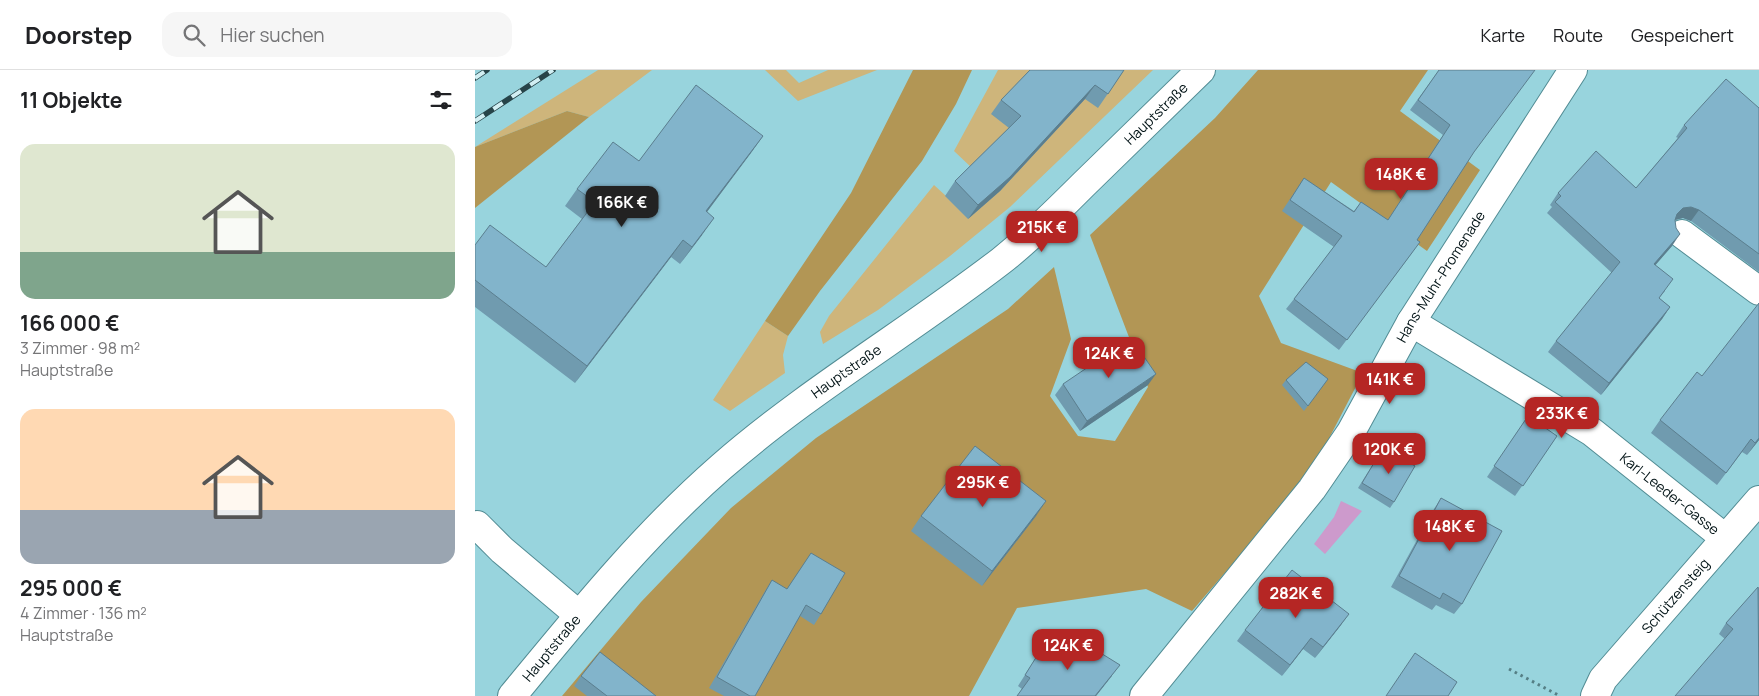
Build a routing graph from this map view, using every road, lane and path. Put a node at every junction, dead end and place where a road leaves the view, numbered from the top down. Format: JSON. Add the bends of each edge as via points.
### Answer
{"nodes":[{"id":1,"x":1201,"y":70,"type":"edge"},
{"id":2,"x":1573,"y":70,"type":"edge"},
{"id":3,"x":1681,"y":234,"type":"edge"},
{"id":4,"x":1759,"y":291,"type":"edge"},
{"id":5,"x":1411,"y":322,"type":"junction"},
{"id":6,"x":1759,"y":500,"type":"edge"},
{"id":7,"x":477,"y":526,"type":"dead end"},
{"id":8,"x":1725,"y":538,"type":"junction"},
{"id":9,"x":579,"y":615,"type":"junction"},
{"id":10,"x":1509,"y":669,"type":"dead end"},
{"id":11,"x":512,"y":696,"type":"edge"},
{"id":12,"x":1144,"y":696,"type":"edge"},
{"id":13,"x":1560,"y":696,"type":"edge"},
{"id":14,"x":1595,"y":696,"type":"edge"}],
"edges":[{"from":1,"to":9,"type":"street","name":"Hauptstraße","via":[[1003,259],[805,400],[720,468],[650,534]]},
{"from":2,"to":5,"type":"street","name":"Hans-Muhr-Promenade"},
{"from":3,"to":4,"type":"street"},
{"from":5,"to":8,"type":"street","name":"Karl-Leeder-Gasse","via":[[1592,432]]},
{"from":5,"to":12,"type":"street","name":"Hans-Muhr-Promenade","via":[[1351,432],[1312,489]]},
{"from":6,"to":8,"type":"street","name":"Schützensteig"},
{"from":7,"to":9,"type":"street"},
{"from":8,"to":14,"type":"street","name":"Schützensteig","via":[[1603,679]]},
{"from":9,"to":11,"type":"street","name":"Hauptstraße"},
{"from":10,"to":13,"type":"path"}]}
